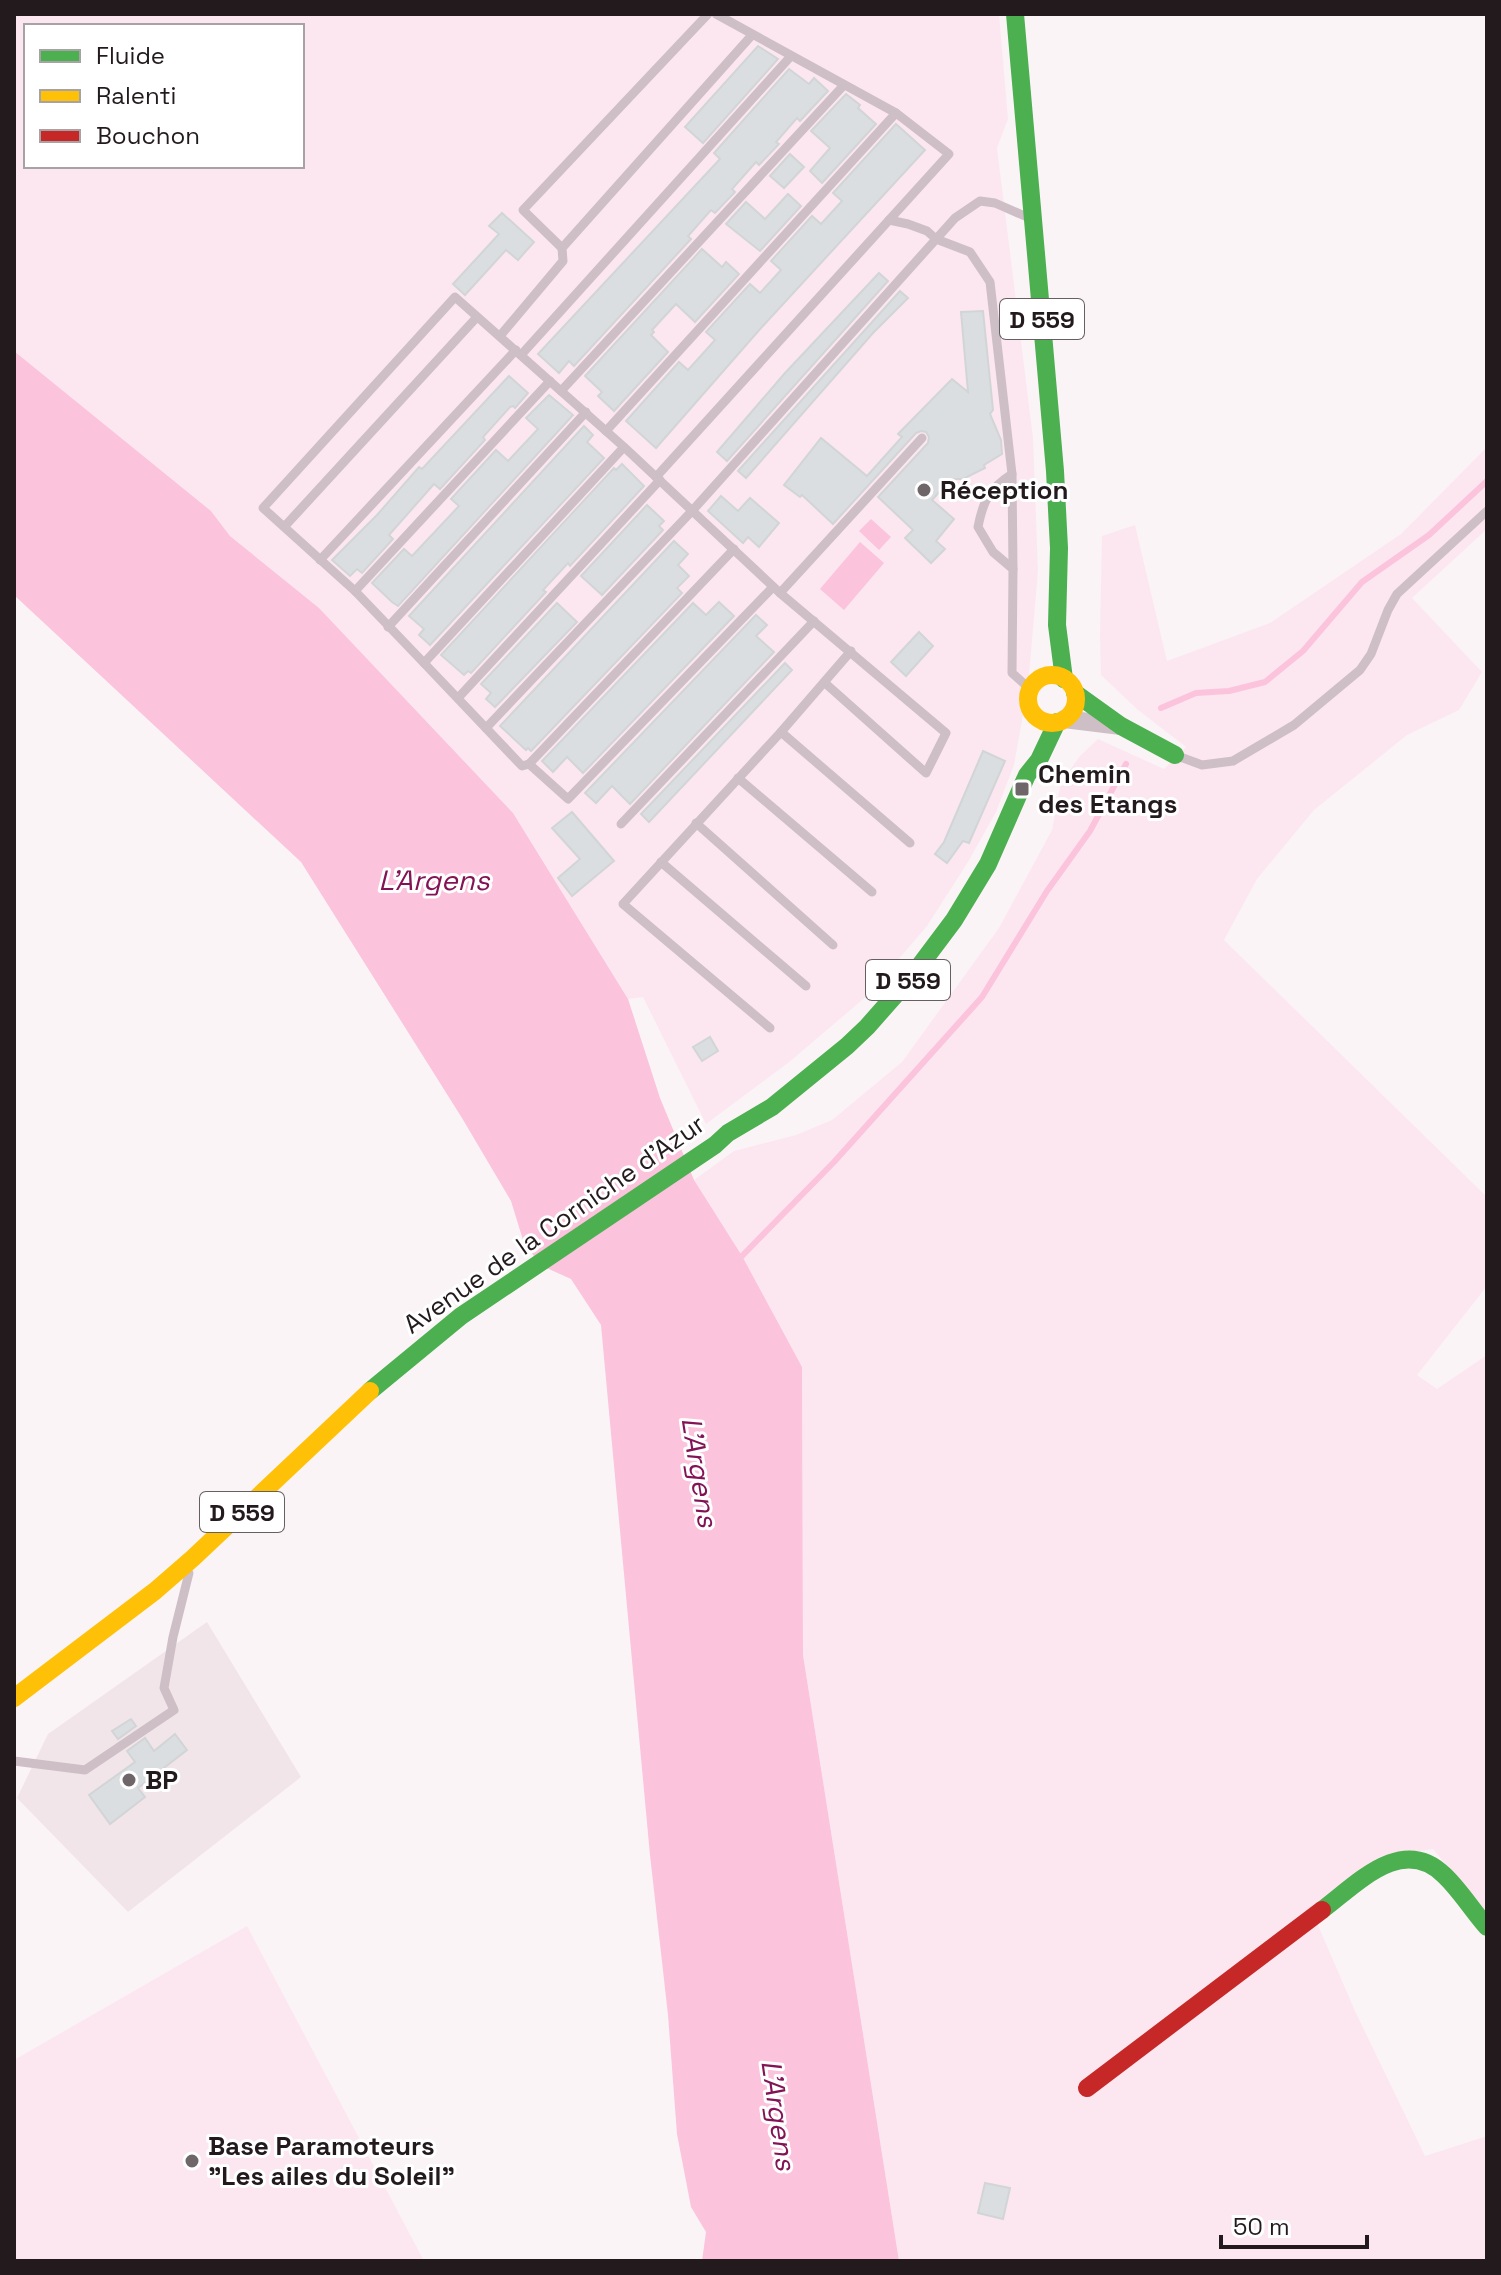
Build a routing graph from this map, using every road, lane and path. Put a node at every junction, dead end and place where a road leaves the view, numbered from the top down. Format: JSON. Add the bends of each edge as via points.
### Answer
{"nodes":[{"id":1,"x":708,"y":14,"type":"edge"},
{"id":2,"x":716,"y":14,"type":"edge"},
{"id":3,"x":1015,"y":14,"type":"edge"},
{"id":4,"x":752,"y":35,"type":"junction"},
{"id":5,"x":791,"y":56,"type":"junction"},
{"id":6,"x":844,"y":85,"type":"junction"},
{"id":7,"x":896,"y":113,"type":"junction"},
{"id":8,"x":889,"y":220,"type":"junction"},
{"id":9,"x":1034,"y":220,"type":"junction"},
{"id":10,"x":936,"y":239,"type":"junction"},
{"id":11,"x":562,"y":248,"type":"junction"},
{"id":12,"x":477,"y":317,"type":"junction"},
{"id":13,"x":500,"y":336,"type":"junction"},
{"id":14,"x":518,"y":352,"type":"junction"},
{"id":15,"x":550,"y":381,"type":"junction"},
{"id":16,"x":561,"y":391,"type":"junction"},
{"id":17,"x":586,"y":412,"type":"junction"},
{"id":18,"x":606,"y":431,"type":"junction"},
{"id":19,"x":922,"y":438,"type":"dead end"},
{"id":20,"x":624,"y":447,"type":"junction"},
{"id":21,"x":1012,"y":474,"type":"junction"},
{"id":22,"x":658,"y":478,"type":"junction"},
{"id":23,"x":692,"y":511,"type":"junction"},
{"id":24,"x":1487,"y":511,"type":"edge"},
{"id":25,"x":285,"y":526,"type":"junction"},
{"id":26,"x":734,"y":549,"type":"junction"},
{"id":27,"x":320,"y":560,"type":"junction"},
{"id":28,"x":1013,"y":569,"type":"junction"},
{"id":29,"x":776,"y":590,"type":"junction"},
{"id":30,"x":355,"y":591,"type":"junction"},
{"id":31,"x":814,"y":621,"type":"junction"},
{"id":32,"x":1057,"y":625,"type":"junction"},
{"id":33,"x":388,"y":627,"type":"junction"},
{"id":34,"x":851,"y":651,"type":"junction"},
{"id":35,"x":424,"y":663,"type":"junction"},
{"id":36,"x":825,"y":683,"type":"junction"},
{"id":37,"x":1034,"y":684,"type":"junction"},
{"id":38,"x":1069,"y":686,"type":"junction"},
{"id":39,"x":458,"y":698,"type":"junction"},
{"id":40,"x":1032,"y":712,"type":"junction"},
{"id":41,"x":1060,"y":721,"type":"junction"},
{"id":42,"x":486,"y":728,"type":"junction"},
{"id":43,"x":1128,"y":729,"type":"junction"},
{"id":44,"x":781,"y":732,"type":"junction"},
{"id":45,"x":1175,"y":755,"type":"joint"},
{"id":46,"x":529,"y":764,"type":"junction"},
{"id":47,"x":1027,"y":775,"type":"junction"},
{"id":48,"x":738,"y":778,"type":"junction"},
{"id":49,"x":696,"y":823,"type":"junction"},
{"id":50,"x":621,"y":824,"type":"dead end"},
{"id":51,"x":910,"y":843,"type":"dead end"},
{"id":52,"x":661,"y":862,"type":"junction"},
{"id":53,"x":872,"y":892,"type":"dead end"},
{"id":54,"x":833,"y":945,"type":"dead end"},
{"id":55,"x":806,"y":986,"type":"dead end"},
{"id":56,"x":770,"y":1028,"type":"dead end"},
{"id":57,"x":193,"y":1558,"type":"junction"},
{"id":58,"x":14,"y":1698,"type":"edge"},
{"id":59,"x":14,"y":1761,"type":"edge"},
{"id":60,"x":1487,"y":1927,"type":"edge"},
{"id":61,"x":1087,"y":2088,"type":"dead end"}],
"edges":[{"from":1,"to":11,"type":"lane","via":[[523,210]]},
{"from":2,"to":4,"type":"lane"},
{"from":3,"to":9,"type":"main road","number":"D 559"},
{"from":4,"to":5,"type":"lane"},
{"from":4,"to":11,"type":"lane"},
{"from":5,"to":6,"type":"lane"},
{"from":5,"to":14,"type":"lane"},
{"from":6,"to":7,"type":"lane"},
{"from":6,"to":16,"type":"lane"},
{"from":7,"to":8,"type":"lane","via":[[949,154]]},
{"from":7,"to":18,"type":"lane"},
{"from":8,"to":10,"type":"lane","via":[[927,231]]},
{"from":8,"to":22,"type":"lane"},
{"from":9,"to":10,"type":"lane","via":[[980,201]]},
{"from":9,"to":32,"type":"main road","number":"D 559","via":[[1055,471]]},
{"from":10,"to":21,"type":"lane","via":[[970,252],[990,282]]},
{"from":10,"to":23,"type":"lane"},
{"from":11,"to":13,"type":"lane","via":[[563,261]]},
{"from":12,"to":13,"type":"lane"},
{"from":12,"to":25,"type":"lane"},
{"from":12,"to":25,"type":"lane","via":[[455,297],[263,508]]},
{"from":13,"to":14,"type":"lane"},
{"from":14,"to":15,"type":"lane"},
{"from":14,"to":27,"type":"lane"},
{"from":15,"to":16,"type":"lane"},
{"from":15,"to":30,"type":"lane"},
{"from":16,"to":17,"type":"lane"},
{"from":17,"to":18,"type":"lane"},
{"from":17,"to":33,"type":"lane"},
{"from":18,"to":20,"type":"lane"},
{"from":19,"to":29,"type":"lane"},
{"from":20,"to":22,"type":"lane"},
{"from":20,"to":35,"type":"lane"},
{"from":21,"to":28,"type":"lane"},
{"from":21,"to":28,"type":"lane","via":[[982,505],[978,527],[993,552]]},
{"from":22,"to":23,"type":"lane"},
{"from":22,"to":39,"type":"lane"},
{"from":23,"to":26,"type":"lane"},
{"from":23,"to":42,"type":"lane"},
{"from":24,"to":45,"type":"lane","via":[[1397,594],[1360,670],[1294,725],[1233,761],[1202,765]]},
{"from":25,"to":27,"type":"lane"},
{"from":26,"to":29,"type":"lane"},
{"from":26,"to":46,"type":"lane"},
{"from":27,"to":30,"type":"lane"},
{"from":28,"to":37,"type":"lane","via":[[1012,673]]},
{"from":29,"to":31,"type":"lane"},
{"from":29,"to":46,"type":"lane","via":[[568,799]]},
{"from":30,"to":33,"type":"lane"},
{"from":31,"to":34,"type":"lane"},
{"from":31,"to":50,"type":"lane"},
{"from":32,"to":37,"type":"main road","number":"D 559"},
{"from":32,"to":38,"type":"main road","number":"D 559"},
{"from":33,"to":35,"type":"lane"},
{"from":34,"to":36,"type":"lane"},
{"from":34,"to":36,"type":"lane","via":[[946,733],[926,773]]},
{"from":35,"to":39,"type":"lane"},
{"from":36,"to":44,"type":"lane"},
{"from":37,"to":38,"type":"main road","via":[[1051,675]]},
{"from":37,"to":40,"type":"main road","via":[[1028,700]]},
{"from":38,"to":41,"type":"main road","via":[[1073,708]]},
{"from":38,"to":43,"type":"main road"},
{"from":39,"to":42,"type":"lane"},
{"from":40,"to":41,"type":"main road","via":[[1043,721]]},
{"from":40,"to":47,"type":"main road","name":"Avenue de la Corniche d'Azur","number":"D 559"},
{"from":41,"to":43,"type":"street"},
{"from":41,"to":47,"type":"main road","name":"Avenue de la Corniche d'Azur","number":"D 559"},
{"from":42,"to":46,"type":"lane","via":[[522,766]]},
{"from":43,"to":45,"type":"main road"},
{"from":44,"to":48,"type":"lane"},
{"from":44,"to":51,"type":"lane"},
{"from":47,"to":57,"type":"main road","name":"Avenue de la Corniche d'Azur","number":"D 559","via":[[988,864],[954,920],[867,1027],[772,1107],[461,1316],[390,1373]]},
{"from":48,"to":49,"type":"lane"},
{"from":48,"to":53,"type":"lane"},
{"from":49,"to":52,"type":"lane"},
{"from":49,"to":54,"type":"lane"},
{"from":52,"to":55,"type":"lane"},
{"from":52,"to":56,"type":"lane","via":[[623,904]]},
{"from":57,"to":58,"type":"main road","name":"Avenue de la Corniche d'Azur","number":"D 559"},
{"from":57,"to":59,"type":"lane","via":[[164,1688],[174,1710],[85,1770]]},
{"from":60,"to":61,"type":"main road","via":[[1430,1862],[1415,1858],[1380,1866]]}]}
